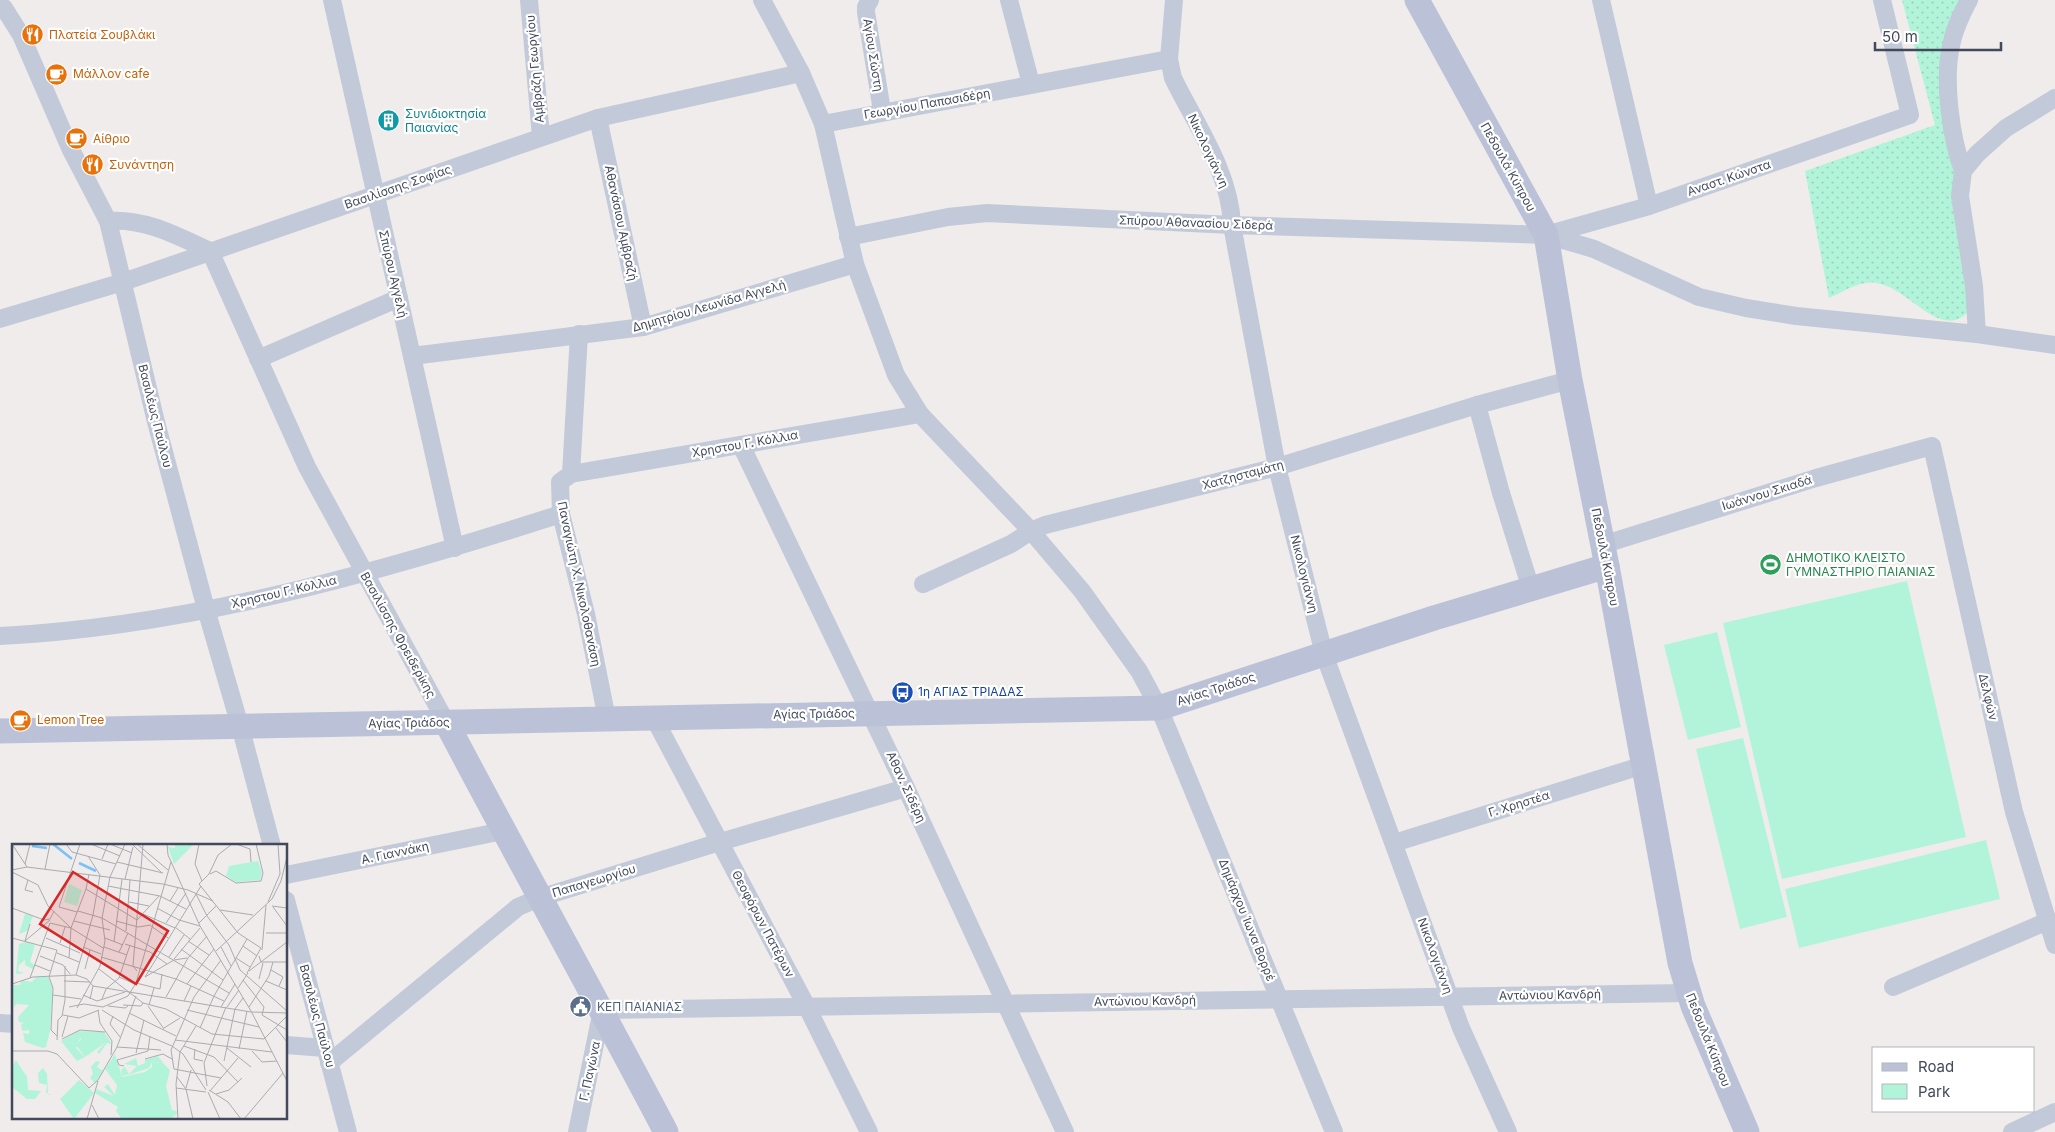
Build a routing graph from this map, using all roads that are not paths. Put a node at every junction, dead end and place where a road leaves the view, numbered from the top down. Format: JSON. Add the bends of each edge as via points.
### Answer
{"nodes":[{"id":1,"x":332,"y":0,"type":"edge"},
{"id":2,"x":529,"y":0,"type":"edge"},
{"id":3,"x":762,"y":0,"type":"edge"},
{"id":4,"x":870,"y":0,"type":"edge"},
{"id":5,"x":1009,"y":0,"type":"edge"},
{"id":6,"x":1174,"y":0,"type":"edge"},
{"id":7,"x":1417,"y":0,"type":"edge"},
{"id":8,"x":1601,"y":0,"type":"edge"},
{"id":9,"x":1882,"y":0,"type":"edge"},
{"id":10,"x":1969,"y":0,"type":"edge"},
{"id":11,"x":4,"y":7,"type":"edge"},
{"id":12,"x":1169,"y":59,"type":"junction"},
{"id":13,"x":801,"y":73,"type":"junction"},
{"id":14,"x":1031,"y":84,"type":"junction"},
{"id":15,"x":2055,"y":98,"type":"edge"},
{"id":16,"x":882,"y":112,"type":"junction"},
{"id":17,"x":598,"y":118,"type":"junction"},
{"id":18,"x":823,"y":124,"type":"junction"},
{"id":19,"x":541,"y":138,"type":"junction"},
{"id":20,"x":1963,"y":171,"type":"junction"},
{"id":21,"x":375,"y":194,"type":"junction"},
{"id":22,"x":1649,"y":206,"type":"junction"},
{"id":23,"x":108,"y":221,"type":"junction"},
{"id":24,"x":1232,"y":225,"type":"junction"},
{"id":25,"x":1546,"y":235,"type":"junction"},
{"id":26,"x":848,"y":237,"type":"junction"},
{"id":27,"x":210,"y":252,"type":"junction"},
{"id":28,"x":855,"y":264,"type":"junction"},
{"id":29,"x":123,"y":282,"type":"junction"},
{"id":30,"x":399,"y":298,"type":"junction"},
{"id":31,"x":0,"y":319,"type":"edge"},
{"id":32,"x":643,"y":327,"type":"junction"},
{"id":33,"x":579,"y":334,"type":"junction"},
{"id":34,"x":1977,"y":334,"type":"junction"},
{"id":35,"x":2055,"y":345,"type":"edge"},
{"id":36,"x":412,"y":356,"type":"junction"},
{"id":37,"x":258,"y":359,"type":"junction"},
{"id":38,"x":1570,"y":380,"type":"junction"},
{"id":39,"x":1478,"y":405,"type":"junction"},
{"id":40,"x":920,"y":414,"type":"junction"},
{"id":41,"x":741,"y":445,"type":"junction"},
{"id":42,"x":1932,"y":446,"type":"joint"},
{"id":43,"x":1277,"y":467,"type":"junction"},
{"id":44,"x":570,"y":474,"type":"junction"},
{"id":45,"x":561,"y":514,"type":"junction"},
{"id":46,"x":1031,"y":531,"type":"junction"},
{"id":47,"x":456,"y":548,"type":"junction"},
{"id":48,"x":1604,"y":555,"type":"junction"},
{"id":49,"x":364,"y":574,"type":"junction"},
{"id":50,"x":923,"y":584,"type":"dead end"},
{"id":51,"x":1531,"y":589,"type":"junction"},
{"id":52,"x":206,"y":609,"type":"junction"},
{"id":53,"x":0,"y":636,"type":"edge"},
{"id":54,"x":1324,"y":654,"type":"junction"},
{"id":55,"x":1159,"y":708,"type":"junction"},
{"id":56,"x":871,"y":713,"type":"junction"},
{"id":57,"x":654,"y":718,"type":"junction"},
{"id":58,"x":607,"y":719,"type":"junction"},
{"id":59,"x":446,"y":722,"type":"junction"},
{"id":60,"x":240,"y":726,"type":"junction"},
{"id":61,"x":0,"y":731,"type":"edge"},
{"id":62,"x":1644,"y":766,"type":"junction"},
{"id":63,"x":906,"y":788,"type":"junction"},
{"id":64,"x":503,"y":831,"type":"junction"},
{"id":65,"x":720,"y":842,"type":"junction"},
{"id":66,"x":1394,"y":843,"type":"junction"},
{"id":67,"x":271,"y":844,"type":"edge"},
{"id":68,"x":288,"y":875,"type":"edge"},
{"id":69,"x":539,"y":898,"type":"junction"},
{"id":70,"x":288,"y":908,"type":"edge"},
{"id":71,"x":2048,"y":921,"type":"junction"},
{"id":72,"x":2055,"y":944,"type":"edge"},
{"id":73,"x":1893,"y":987,"type":"dead end"},
{"id":74,"x":1688,"y":993,"type":"junction"},
{"id":75,"x":1450,"y":996,"type":"junction"},
{"id":76,"x":1280,"y":999,"type":"junction"},
{"id":77,"x":1007,"y":1004,"type":"junction"},
{"id":78,"x":807,"y":1007,"type":"junction"},
{"id":79,"x":602,"y":1010,"type":"junction"},
{"id":80,"x":288,"y":1045,"type":"edge"},
{"id":81,"x":327,"y":1055,"type":"junction"},
{"id":82,"x":2055,"y":1112,"type":"edge"},
{"id":83,"x":348,"y":1132,"type":"edge"},
{"id":84,"x":577,"y":1132,"type":"edge"},
{"id":85,"x":666,"y":1132,"type":"edge"},
{"id":86,"x":869,"y":1132,"type":"edge"},
{"id":87,"x":1065,"y":1132,"type":"edge"},
{"id":88,"x":1334,"y":1132,"type":"edge"},
{"id":89,"x":1508,"y":1132,"type":"edge"},
{"id":90,"x":1747,"y":1132,"type":"edge"},
{"id":91,"x":2012,"y":1132,"type":"edge"}],
"edges":[{"from":1,"to":21,"type":"street","name":"Σπύρου Αγγελή"},
{"from":2,"to":19,"type":"street","name":"Αμβράζη Γεωργίου"},
{"from":3,"to":13,"type":"street","name":"Δημάρχου Ίωνα Βορρέ"},
{"from":4,"to":16,"type":"street","name":"Αγίου Σώστη","via":[[866,12]]},
{"from":5,"to":14,"type":"street"},
{"from":6,"to":12,"type":"street","name":"Νικολογιάννη"},
{"from":7,"to":25,"type":"street","name":"Πεδουλά Κύπρου"},
{"from":8,"to":22,"type":"street"},
{"from":9,"to":22,"type":"street","name":"Αναστ. Κώνστα","via":[[1910,115]]},
{"from":10,"to":20,"type":"street","via":[[1958,19],[1950,48],[1950,113],[1956,152]]},
{"from":11,"to":23,"type":"street","name":"Βασιλέως Παύλου","via":[[21,35],[70,148]]},
{"from":12,"to":14,"type":"street","name":"Γεωργίου Παπασιδέρη"},
{"from":12,"to":24,"type":"street","name":"Νικολογιάννη","via":[[1173,78],[1221,173],[1231,204]]},
{"from":13,"to":17,"type":"street","name":"Βασιλίσσης Σοφίας"},
{"from":13,"to":18,"type":"street","name":"Δημάρχου Ίωνα Βορρέ"},
{"from":14,"to":16,"type":"street","name":"Γεωργίου Παπασιδέρη"},
{"from":15,"to":20,"type":"street","via":[[2006,128]]},
{"from":16,"to":18,"type":"street","name":"Γεωργίου Παπασιδέρη"},
{"from":17,"to":19,"type":"street","name":"Βασιλίσσης Σοφίας"},
{"from":17,"to":32,"type":"street","name":"Αθανάσιου Αμβραζή"},
{"from":18,"to":26,"type":"street","name":"Δημάρχου Ίωνα Βορρέ"},
{"from":19,"to":21,"type":"street","name":"Βασιλίσσης Σοφίας"},
{"from":20,"to":34,"type":"street","via":[[1960,196],[1974,286]]},
{"from":21,"to":27,"type":"street","name":"Βασιλίσσης Σοφίας"},
{"from":21,"to":30,"type":"street","name":"Σπύρου Αγγελή"},
{"from":22,"to":25,"type":"street","name":"Αναστ. Κώνστα"},
{"from":23,"to":27,"type":"street","via":[[135,221],[155,227]]},
{"from":23,"to":29,"type":"street","name":"Βασιλέως Παύλου"},
{"from":24,"to":25,"type":"street","name":"Σπύρου Αθανασίου Σιδερά"},
{"from":24,"to":26,"type":"street","name":"Σπύρου Αθανασίου Σιδερά","via":[[987,213],[948,217]]},
{"from":24,"to":43,"type":"street","name":"Νικολογιάννη"},
{"from":25,"to":34,"type":"street","via":[[1594,249],[1699,297],[1746,308]]},
{"from":25,"to":38,"type":"street","name":"Πεδουλά Κύπρου"},
{"from":26,"to":28,"type":"street","name":"Δημάρχου Ίωνα Βορρέ"},
{"from":27,"to":29,"type":"street","name":"Βασιλίσσης Σοφίας"},
{"from":27,"to":37,"type":"street","name":"Βασιλίσσης Φρειδερίκης"},
{"from":28,"to":32,"type":"street","name":"Δημητρίου Λεωνίδα Αγγελή"},
{"from":28,"to":40,"type":"street","name":"Δημάρχου Ίωνα Βορρέ","via":[[896,376]]},
{"from":29,"to":31,"type":"street","name":"Βασιλίσσης Σοφίας"},
{"from":29,"to":52,"type":"street","name":"Βασιλέως Παύλου","via":[[151,404]]},
{"from":30,"to":36,"type":"street","name":"Σπύρου Αγγελή"},
{"from":30,"to":37,"type":"street"},
{"from":32,"to":33,"type":"street","name":"Δημητρίου Λεωνίδα Αγγελή"},
{"from":33,"to":36,"type":"street","name":"Δημητρίου Λεωνίδα Αγγελή"},
{"from":33,"to":44,"type":"street","name":"Παναγιώτη Χ. Νικολοθανάση"},
{"from":34,"to":35,"type":"street"},
{"from":36,"to":47,"type":"street","name":"Σπύρου Αγγελή"},
{"from":37,"to":49,"type":"street","name":"Βασιλίσσης Φρειδερίκης","via":[[307,466]]},
{"from":38,"to":39,"type":"street","name":"Χατζησταμάτη"},
{"from":38,"to":48,"type":"street","name":"Πεδουλά Κύπρου"},
{"from":39,"to":43,"type":"street","name":"Χατζησταμάτη"},
{"from":39,"to":51,"type":"street"},
{"from":40,"to":41,"type":"street","name":"Χρηστου Γ. Κόλλια"},
{"from":40,"to":46,"type":"street","name":"Δημάρχου Ίωνα Βορρέ"},
{"from":41,"to":44,"type":"street","name":"Χρηστου Γ. Κόλλια"},
{"from":41,"to":56,"type":"street","name":"Αθαν. Σιδέρη"},
{"from":42,"to":48,"type":"street","name":"Ιωάννου Σκιαδά","via":[[1816,478]]},
{"from":42,"to":71,"type":"street","name":"Δελφών","via":[[2014,812]]},
{"from":43,"to":46,"type":"street","name":"Χατζησταμάτη"},
{"from":43,"to":54,"type":"street","name":"Νικολογιάννη"},
{"from":44,"to":45,"type":"street","name":"Παναγιώτη Χ. Νικολοθανάση","via":[[560,482]]},
{"from":45,"to":47,"type":"street","name":"Χρηστου Γ. Κόλλια"},
{"from":45,"to":58,"type":"street","name":"Παναγιώτη Χ. Νικολοθανάση"},
{"from":46,"to":50,"type":"street","name":"Χατζησταμάτη","via":[[1011,544]]},
{"from":46,"to":55,"type":"street","name":"Δημάρχου Ίωνα Βορρέ","via":[[1093,607],[1139,671]]},
{"from":47,"to":49,"type":"street","name":"Χρηστου Γ. Κόλλια"},
{"from":48,"to":51,"type":"street","name":"Αγίας Τριάδος"},
{"from":48,"to":62,"type":"street","name":"Πεδουλά Κύπρου"},
{"from":49,"to":52,"type":"street","name":"Χρηστου Γ. Κόλλια"},
{"from":49,"to":59,"type":"street","name":"Βασιλίσσης Φρειδερίκης"},
{"from":51,"to":54,"type":"street","name":"Αγίας Τριάδος"},
{"from":52,"to":53,"type":"street","name":"Χρηστου Γ. Κόλλια","via":[[79,630]]},
{"from":52,"to":60,"type":"street","name":"Βασιλέως Παύλου"},
{"from":54,"to":55,"type":"street","name":"Αγίας Τριάδος"},
{"from":54,"to":66,"type":"street","name":"Νικολογιάννη"},
{"from":55,"to":56,"type":"street","name":"Αγίας Τριάδος"},
{"from":55,"to":76,"type":"street","name":"Δημάρχου Ίωνα Βορρέ"},
{"from":56,"to":57,"type":"street","name":"Αγίας Τριάδος"},
{"from":56,"to":63,"type":"street","name":"Αθαν. Σιδέρη"},
{"from":57,"to":58,"type":"street","name":"Αγίας Τριάδος"},
{"from":57,"to":65,"type":"street","name":"Θεοφόρων Πατέρων"},
{"from":58,"to":59,"type":"street","name":"Αγίας Τριάδος"},
{"from":59,"to":60,"type":"street","name":"Αγίας Τριάδος"},
{"from":59,"to":64,"type":"street","name":"Βασιλίσσης Φρειδερίκης"},
{"from":60,"to":61,"type":"street","name":"Αγίας Τριάδος"},
{"from":60,"to":67,"type":"street","name":"Βασιλέως Παύλου"},
{"from":62,"to":66,"type":"street","name":"Γ. Χρηστέα"},
{"from":62,"to":74,"type":"street","name":"Πεδουλά Κύπρου"},
{"from":63,"to":65,"type":"street","name":"Παπαγεωργίου"},
{"from":63,"to":77,"type":"street","name":"Αθαν. Σιδέρη"},
{"from":64,"to":68,"type":"street","name":"Α. Γιαννάκη"},
{"from":64,"to":69,"type":"street","name":"Βασιλίσσης Φρειδερίκης"},
{"from":65,"to":69,"type":"street","name":"Παπαγεωργίου"},
{"from":65,"to":78,"type":"street","name":"Θεοφόρων Πατέρων"},
{"from":66,"to":75,"type":"street","name":"Νικολογιάννη"},
{"from":69,"to":79,"type":"street","name":"Βασιλίσσης Φρειδερίκης"},
{"from":69,"to":81,"type":"street","name":"Παπαγεωργίου","via":[[518,907]]},
{"from":70,"to":81,"type":"street","name":"Βασιλέως Παύλου"},
{"from":71,"to":72,"type":"street","name":"Δελφών"},
{"from":71,"to":73,"type":"street"},
{"from":74,"to":75,"type":"street","name":"Αντώνιου Κανδρή"},
{"from":74,"to":90,"type":"street","name":"Πεδουλά Κύπρου"},
{"from":75,"to":76,"type":"street","name":"Αντώνιου Κανδρή"},
{"from":75,"to":89,"type":"street","name":"Νικολογιάννη"},
{"from":76,"to":77,"type":"street","name":"Αντώνιου Κανδρή"},
{"from":76,"to":88,"type":"street","name":"Δημάρχου Ίωνα Βορρέ"},
{"from":77,"to":78,"type":"street","name":"Αντώνιου Κανδρή"},
{"from":77,"to":87,"type":"street","name":"Αθαν. Σιδέρη"},
{"from":78,"to":79,"type":"street","name":"Αντώνιου Κανδρή"},
{"from":78,"to":86,"type":"street","name":"Θεοφόρων Πατέρων"},
{"from":79,"to":84,"type":"street","name":"Γ. Παγώνα"},
{"from":79,"to":85,"type":"street","name":"Βασιλίσσης Φρειδερίκης"},
{"from":80,"to":81,"type":"street"},
{"from":81,"to":83,"type":"street","name":"Βασιλέως Παύλου"},
{"from":82,"to":91,"type":"street"}]}
